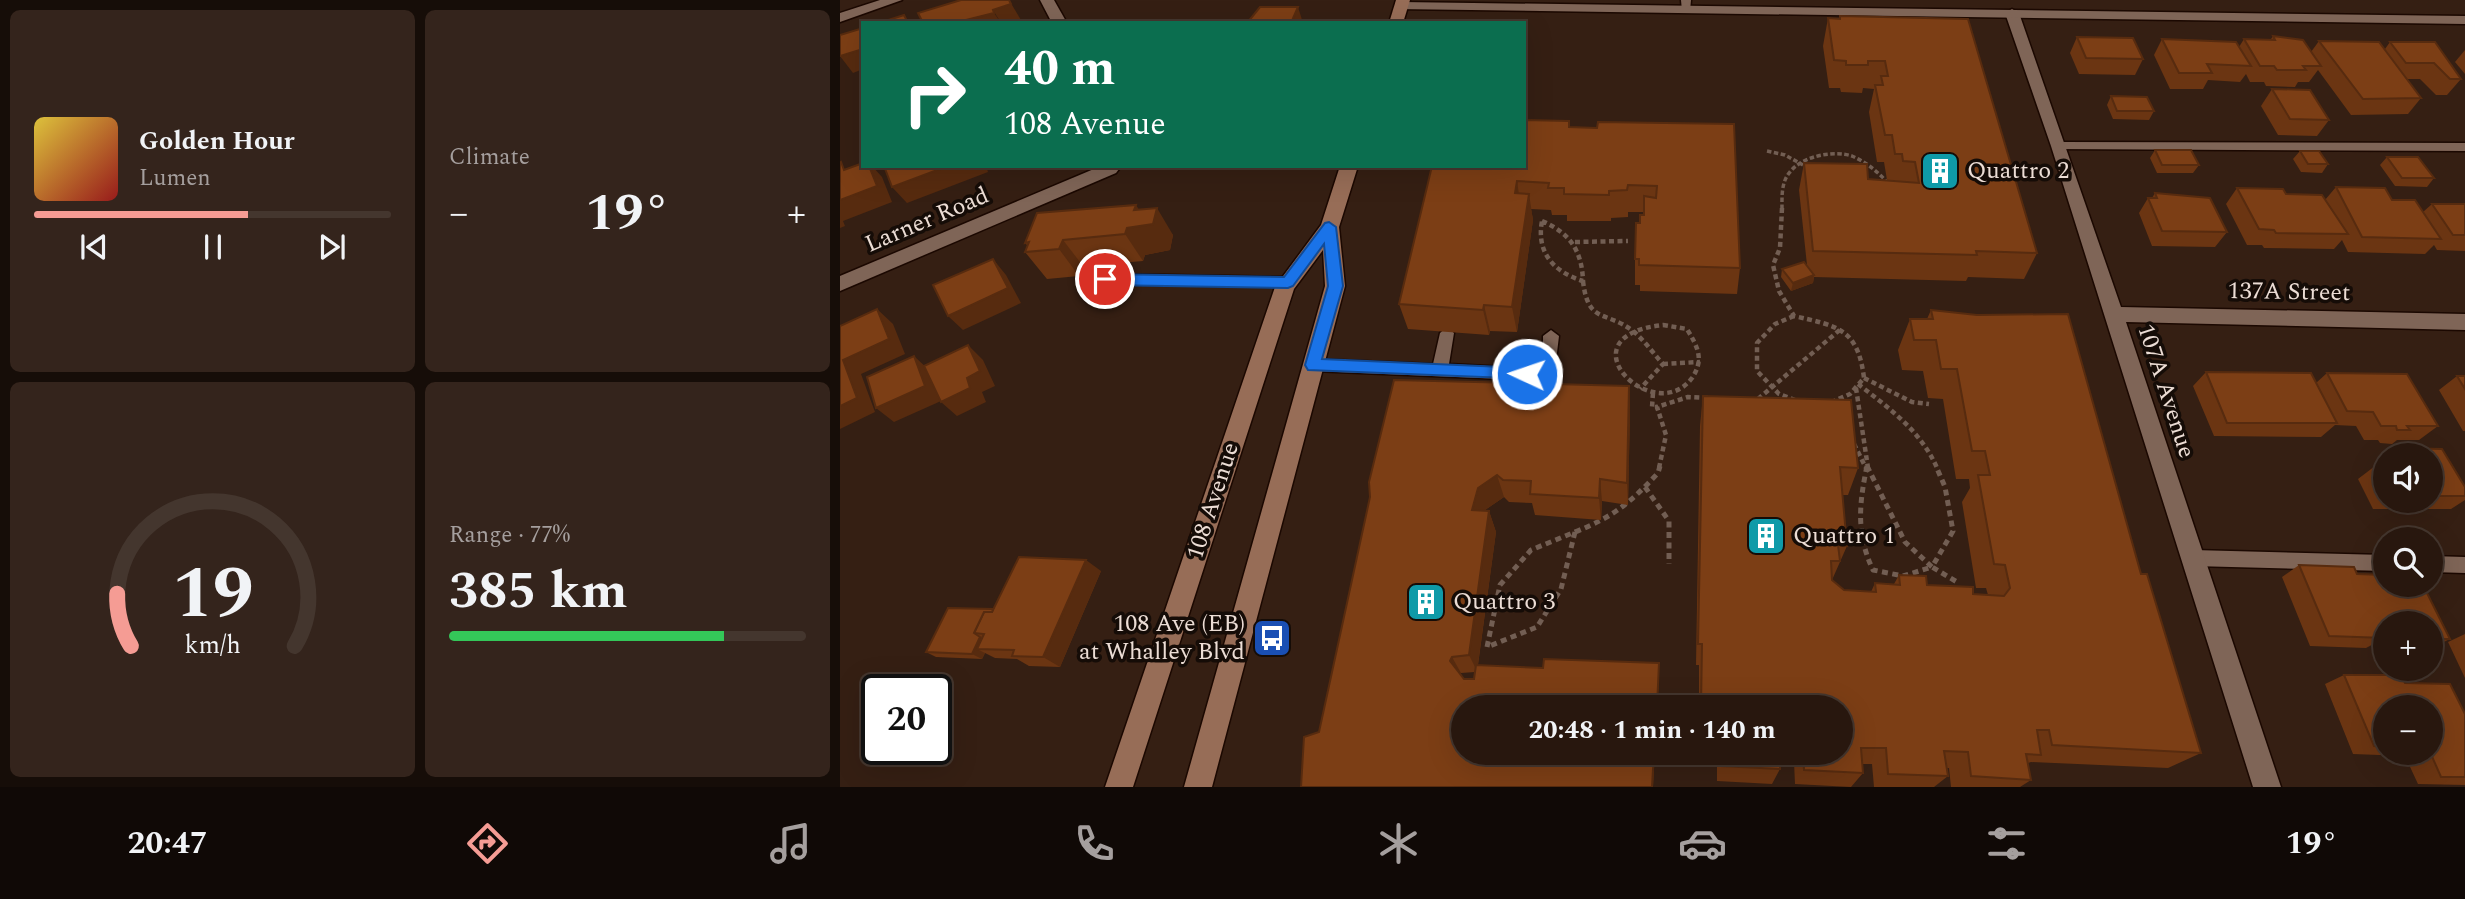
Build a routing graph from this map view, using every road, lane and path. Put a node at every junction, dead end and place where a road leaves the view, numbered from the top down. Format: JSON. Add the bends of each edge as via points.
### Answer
{"nodes":[{"id":1,"x":895,"y":0,"type":"edge"},
{"id":2,"x":1047,"y":0,"type":"edge"},
{"id":3,"x":1402,"y":3,"type":"edge"},
{"id":4,"x":1686,"y":5,"type":"edge"},
{"id":5,"x":2012,"y":13,"type":"junction"},
{"id":6,"x":840,"y":18,"type":"edge"},
{"id":7,"x":2465,"y":20,"type":"edge"},
{"id":8,"x":1059,"y":21,"type":"edge"},
{"id":9,"x":1397,"y":21,"type":"edge"},
{"id":10,"x":2059,"y":146,"type":"junction"},
{"id":11,"x":2465,"y":147,"type":"edge"},
{"id":12,"x":1767,"y":151,"type":"dead end"},
{"id":13,"x":1801,"y":163,"type":"junction"},
{"id":14,"x":1348,"y":168,"type":"edge"},
{"id":15,"x":1110,"y":169,"type":"dead end"},
{"id":16,"x":1809,"y":169,"type":"edge"},
{"id":17,"x":1877,"y":181,"type":"edge"},
{"id":18,"x":1888,"y":184,"type":"junction"},
{"id":19,"x":1896,"y":192,"type":"edge"},
{"id":20,"x":1329,"y":227,"type":"junction"},
{"id":21,"x":1628,"y":241,"type":"dead end"},
{"id":22,"x":1575,"y":242,"type":"junction"},
{"id":23,"x":1105,"y":279,"type":"dead end"},
{"id":24,"x":1583,"y":281,"type":"junction"},
{"id":25,"x":1288,"y":282,"type":"junction"},
{"id":26,"x":840,"y":284,"type":"edge"},
{"id":27,"x":2113,"y":314,"type":"junction"},
{"id":28,"x":1794,"y":316,"type":"junction"},
{"id":29,"x":2465,"y":322,"type":"edge"},
{"id":30,"x":1842,"y":328,"type":"junction"},
{"id":31,"x":1630,"y":330,"type":"junction"},
{"id":32,"x":1447,"y":333,"type":"edge"},
{"id":33,"x":1551,"y":336,"type":"dead end"},
{"id":34,"x":1700,"y":362,"type":"junction"},
{"id":35,"x":1663,"y":364,"type":"junction"},
{"id":36,"x":1313,"y":365,"type":"junction"},
{"id":37,"x":1440,"y":370,"type":"junction"},
{"id":38,"x":1864,"y":378,"type":"junction"},
{"id":39,"x":1771,"y":385,"type":"junction"},
{"id":40,"x":1857,"y":386,"type":"junction"},
{"id":41,"x":1640,"y":388,"type":"junction"},
{"id":42,"x":1653,"y":393,"type":"junction"},
{"id":43,"x":1712,"y":398,"type":"edge"},
{"id":44,"x":1748,"y":399,"type":"edge"},
{"id":45,"x":1760,"y":399,"type":"junction"},
{"id":46,"x":1794,"y":400,"type":"junction"},
{"id":47,"x":1801,"y":403,"type":"edge"},
{"id":48,"x":1830,"y":403,"type":"edge"},
{"id":49,"x":1929,"y":404,"type":"dead end"},
{"id":50,"x":1657,"y":407,"type":"junction"},
{"id":51,"x":1848,"y":435,"type":"edge"},
{"id":52,"x":1867,"y":465,"type":"junction"},
{"id":53,"x":1645,"y":487,"type":"junction"},
{"id":54,"x":1575,"y":532,"type":"junction"},
{"id":55,"x":2193,"y":558,"type":"junction"},
{"id":56,"x":2373,"y":563,"type":"edge"},
{"id":57,"x":1669,"y":564,"type":"dead end"},
{"id":58,"x":2443,"y":564,"type":"edge"},
{"id":59,"x":2465,"y":565,"type":"edge"},
{"id":60,"x":1933,"y":567,"type":"junction"},
{"id":61,"x":1957,"y":582,"type":"dead end"},
{"id":62,"x":1119,"y":787,"type":"edge"},
{"id":63,"x":1198,"y":787,"type":"edge"},
{"id":64,"x":2267,"y":787,"type":"edge"}],
"edges":[{"from":1,"to":6,"type":"street"},
{"from":2,"to":8,"type":"street"},
{"from":3,"to":4,"type":"street"},
{"from":3,"to":9,"type":"main road"},
{"from":4,"to":5,"type":"street"},
{"from":5,"to":7,"type":"street"},
{"from":5,"to":10,"type":"street","name":"107A Avenue"},
{"from":10,"to":11,"type":"lane"},
{"from":10,"to":27,"type":"street","name":"107A Avenue"},
{"from":12,"to":13,"type":"path"},
{"from":13,"to":16,"type":"path"},
{"from":13,"to":18,"type":"path","via":[[1839,152],[1854,155]]},
{"from":13,"to":28,"type":"path","via":[[1787,175],[1779,194],[1784,229],[1773,265],[1779,291]]},
{"from":14,"to":20,"type":"main road","name":"108 Avenue"},
{"from":15,"to":26,"type":"street","name":"Larner Road"},
{"from":17,"to":18,"type":"path"},
{"from":18,"to":19,"type":"path"},
{"from":20,"to":25,"type":"main road","name":"108 Avenue"},
{"from":20,"to":36,"type":"main road","name":"108 Avenue","via":[[1335,286]]},
{"from":21,"to":22,"type":"path"},
{"from":22,"to":24,"type":"path","via":[[1584,267]]},
{"from":22,"to":24,"type":"path","via":[[1558,226],[1542,221],[1539,242],[1545,256],[1569,278]]},
{"from":23,"to":25,"type":"lane"},
{"from":24,"to":31,"type":"path","via":[[1591,312]]},
{"from":25,"to":62,"type":"main road","name":"108 Avenue"},
{"from":27,"to":29,"type":"street","name":"137A Street"},
{"from":27,"to":55,"type":"street","name":"107A Avenue"},
{"from":28,"to":30,"type":"path"},
{"from":28,"to":39,"type":"path","via":[[1775,324],[1757,344],[1757,371]]},
{"from":30,"to":38,"type":"path","via":[[1857,342]]},
{"from":30,"to":39,"type":"path"},
{"from":31,"to":34,"type":"path","via":[[1670,324],[1687,329],[1700,350]]},
{"from":31,"to":35,"type":"path"},
{"from":31,"to":41,"type":"path","via":[[1617,348],[1615,360],[1620,374]]},
{"from":32,"to":37,"type":"lane"},
{"from":33,"to":37,"type":"lane","via":[[1551,357],[1527,374]]},
{"from":34,"to":35,"type":"path"},
{"from":34,"to":42,"type":"path","via":[[1696,376],[1684,387]]},
{"from":35,"to":41,"type":"path"},
{"from":36,"to":37,"type":"lane"},
{"from":36,"to":63,"type":"main road","name":"108 Avenue"},
{"from":38,"to":40,"type":"path"},
{"from":38,"to":49,"type":"path","via":[[1912,402]]},
{"from":39,"to":45,"type":"path"},
{"from":39,"to":46,"type":"path"},
{"from":40,"to":48,"type":"path"},
{"from":40,"to":52,"type":"path"},
{"from":40,"to":60,"type":"path","via":[[1902,419],[1929,450],[1945,487],[1953,531]]},
{"from":41,"to":42,"type":"path"},
{"from":42,"to":50,"type":"path","via":[[1652,407]]},
{"from":43,"to":50,"type":"path","via":[[1688,397]]},
{"from":44,"to":45,"type":"path"},
{"from":45,"to":46,"type":"path"},
{"from":46,"to":47,"type":"path"},
{"from":50,"to":53,"type":"path","via":[[1666,435],[1658,473]]},
{"from":51,"to":52,"type":"path"},
{"from":52,"to":60,"type":"path","via":[[1905,542]]},
{"from":52,"to":60,"type":"path","via":[[1858,509],[1860,545],[1873,570],[1893,579]]},
{"from":53,"to":54,"type":"path","via":[[1606,520]]},
{"from":53,"to":57,"type":"path","via":[[1669,521]]},
{"from":54,"to":54,"type":"path","via":[[1531,550],[1500,585],[1487,647],[1537,626],[1561,589]]},
{"from":55,"to":56,"type":"lane"},
{"from":55,"to":64,"type":"street","name":"107A Avenue"},
{"from":58,"to":59,"type":"lane"},
{"from":60,"to":61,"type":"path"}]}
